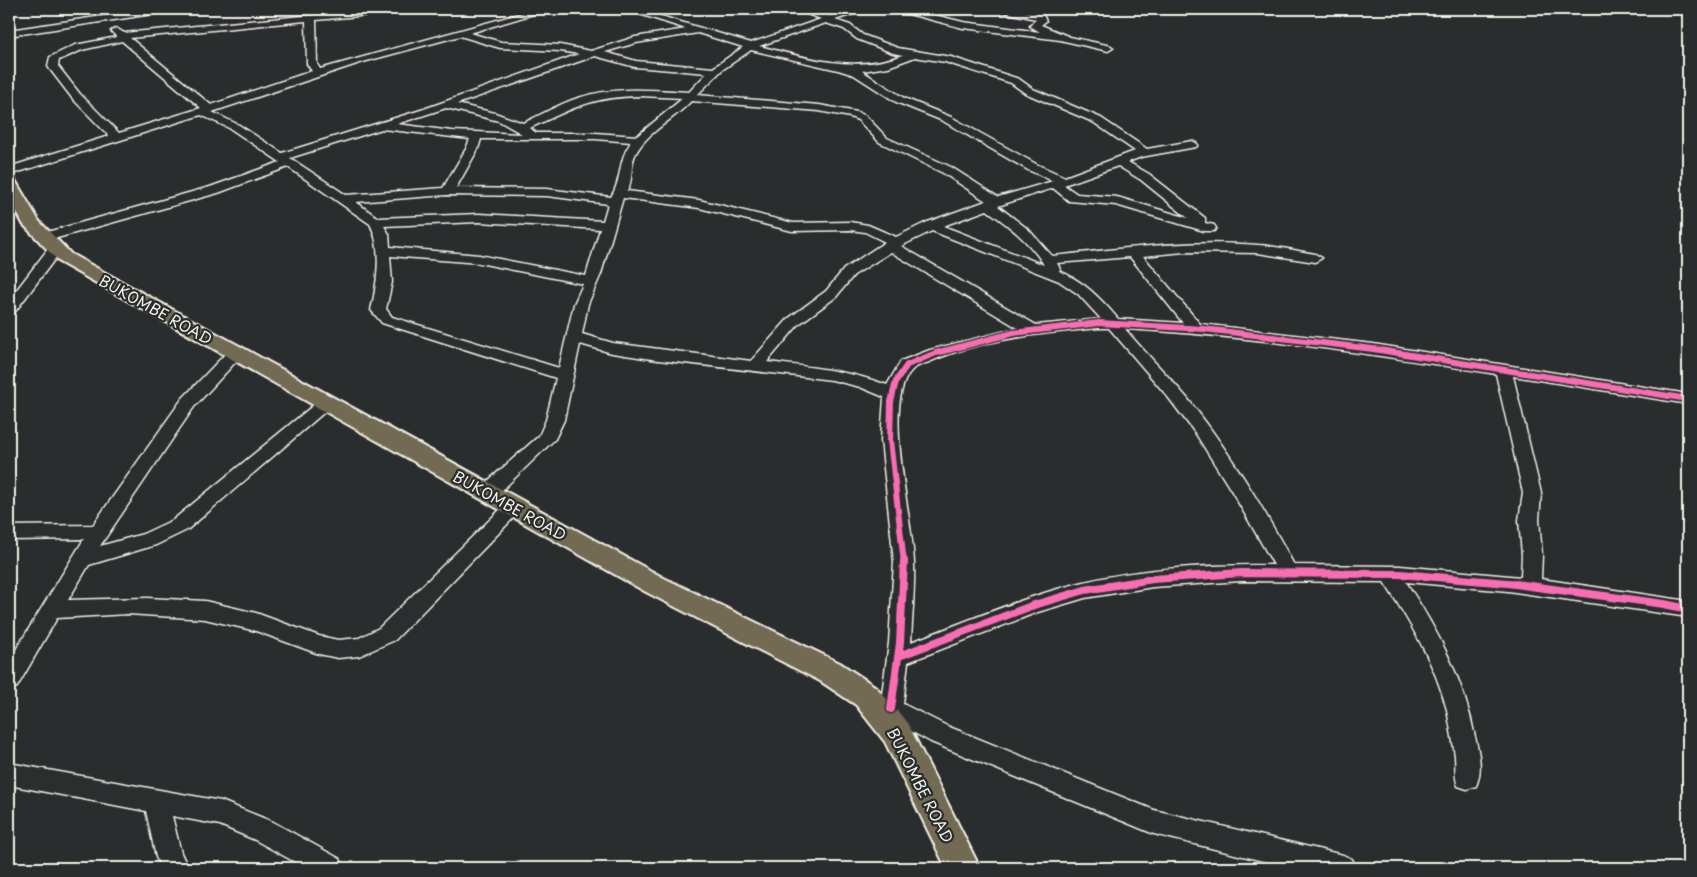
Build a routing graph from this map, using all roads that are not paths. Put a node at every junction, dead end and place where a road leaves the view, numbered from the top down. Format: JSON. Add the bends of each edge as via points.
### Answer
{"nodes":[{"id":1,"x":166,"y":9,"type":"edge"},
{"id":2,"x":402,"y":9,"type":"edge"},
{"id":3,"x":546,"y":9,"type":"edge"},
{"id":4,"x":646,"y":9,"type":"edge"},
{"id":5,"x":802,"y":9,"type":"edge"},
{"id":6,"x":859,"y":9,"type":"edge"},
{"id":7,"x":900,"y":9,"type":"edge"},
{"id":8,"x":1002,"y":9,"type":"edge"},
{"id":9,"x":632,"y":10,"type":"edge"},
{"id":10,"x":310,"y":15,"type":"edge"},
{"id":11,"x":102,"y":19,"type":"junction"},
{"id":12,"x":827,"y":20,"type":"junction"},
{"id":13,"x":699,"y":30,"type":"junction"},
{"id":14,"x":458,"y":32,"type":"junction"},
{"id":15,"x":9,"y":33,"type":"edge"},
{"id":16,"x":123,"y":37,"type":"junction"},
{"id":17,"x":1062,"y":37,"type":"junction"},
{"id":18,"x":750,"y":46,"type":"junction"},
{"id":19,"x":1108,"y":48,"type":"dead end"},
{"id":20,"x":594,"y":54,"type":"junction"},
{"id":21,"x":916,"y":54,"type":"junction"},
{"id":22,"x":840,"y":67,"type":"junction"},
{"id":23,"x":715,"y":71,"type":"junction"},
{"id":24,"x":318,"y":73,"type":"junction"},
{"id":25,"x":690,"y":97,"type":"junction"},
{"id":26,"x":446,"y":105,"type":"junction"},
{"id":27,"x":206,"y":110,"type":"junction"},
{"id":28,"x":379,"y":126,"type":"junction"},
{"id":29,"x":522,"y":128,"type":"junction"},
{"id":30,"x":477,"y":134,"type":"junction"},
{"id":31,"x":532,"y":137,"type":"junction"},
{"id":32,"x":117,"y":138,"type":"junction"},
{"id":33,"x":639,"y":140,"type":"junction"},
{"id":34,"x":1192,"y":145,"type":"dead end"},
{"id":35,"x":1144,"y":152,"type":"junction"},
{"id":36,"x":284,"y":160,"type":"junction"},
{"id":37,"x":1118,"y":161,"type":"junction"},
{"id":38,"x":9,"y":170,"type":"edge"},
{"id":39,"x":9,"y":183,"type":"edge"},
{"id":40,"x":1060,"y":183,"type":"junction"},
{"id":41,"x":447,"y":192,"type":"junction"},
{"id":42,"x":618,"y":198,"type":"junction"},
{"id":43,"x":344,"y":199,"type":"junction"},
{"id":44,"x":992,"y":204,"type":"junction"},
{"id":45,"x":375,"y":222,"type":"junction"},
{"id":46,"x":607,"y":225,"type":"junction"},
{"id":47,"x":930,"y":226,"type":"junction"},
{"id":48,"x":1209,"y":228,"type":"junction"},
{"id":49,"x":50,"y":243,"type":"junction"},
{"id":50,"x":893,"y":244,"type":"junction"},
{"id":51,"x":1236,"y":248,"type":"junction"},
{"id":52,"x":383,"y":251,"type":"junction"},
{"id":53,"x":1132,"y":251,"type":"junction"},
{"id":54,"x":1315,"y":258,"type":"dead end"},
{"id":55,"x":1048,"y":260,"type":"junction"},
{"id":56,"x":1056,"y":275,"type":"junction"},
{"id":57,"x":591,"y":281,"type":"junction"},
{"id":58,"x":9,"y":310,"type":"edge"},
{"id":59,"x":1113,"y":324,"type":"junction"},
{"id":60,"x":1195,"y":328,"type":"junction"},
{"id":61,"x":1033,"y":330,"type":"junction"},
{"id":62,"x":574,"y":337,"type":"junction"},
{"id":63,"x":235,"y":352,"type":"junction"},
{"id":64,"x":754,"y":367,"type":"junction"},
{"id":65,"x":1503,"y":370,"type":"junction"},
{"id":66,"x":565,"y":375,"type":"junction"},
{"id":67,"x":893,"y":394,"type":"junction"},
{"id":68,"x":1688,"y":400,"type":"edge"},
{"id":69,"x":326,"y":403,"type":"junction"},
{"id":70,"x":488,"y":492,"type":"junction"},
{"id":71,"x":515,"y":507,"type":"junction"},
{"id":72,"x":98,"y":532,"type":"junction"},
{"id":73,"x":9,"y":533,"type":"edge"},
{"id":74,"x":82,"y":559,"type":"junction"},
{"id":75,"x":1288,"y":572,"type":"junction"},
{"id":76,"x":1390,"y":574,"type":"junction"},
{"id":77,"x":1531,"y":586,"type":"junction"},
{"id":78,"x":1688,"y":609,"type":"edge"},
{"id":79,"x":52,"y":610,"type":"junction"},
{"id":80,"x":899,"y":656,"type":"junction"},
{"id":81,"x":9,"y":680,"type":"edge"},
{"id":82,"x":866,"y":696,"type":"junction"},
{"id":83,"x":891,"y":709,"type":"junction"},
{"id":84,"x":9,"y":774,"type":"edge"},
{"id":85,"x":1467,"y":778,"type":"dead end"},
{"id":86,"x":156,"y":800,"type":"junction"},
{"id":87,"x":175,"y":868,"type":"edge"},
{"id":88,"x":331,"y":868,"type":"edge"},
{"id":89,"x":963,"y":868,"type":"edge"},
{"id":90,"x":1343,"y":868,"type":"edge"}],
"edges":[{"from":1,"to":11,"type":"street"},
{"from":2,"to":10,"type":"street"},
{"from":3,"to":14,"type":"street"},
{"from":4,"to":9,"type":"street"},
{"from":5,"to":12,"type":"street"},
{"from":6,"to":12,"type":"street"},
{"from":7,"to":17,"type":"street","via":[[963,25]]},
{"from":8,"to":17,"type":"street","via":[[1040,17],[1041,21],[1036,26]]},
{"from":9,"to":13,"type":"street"},
{"from":10,"to":16,"type":"street"},
{"from":10,"to":24,"type":"street","via":[[312,64]]},
{"from":11,"to":15,"type":"street","via":[[66,20]]},
{"from":11,"to":16,"type":"street"},
{"from":12,"to":18,"type":"street"},
{"from":12,"to":21,"type":"street","via":[[882,46]]},
{"from":13,"to":18,"type":"street"},
{"from":13,"to":20,"type":"street","via":[[647,38]]},
{"from":14,"to":20,"type":"street","via":[[500,45],[560,48]]},
{"from":14,"to":24,"type":"street"},
{"from":16,"to":27,"type":"street","via":[[168,72]]},
{"from":16,"to":32,"type":"street","via":[[78,48],[54,59],[54,66],[76,96]]},
{"from":17,"to":19,"type":"street"},
{"from":18,"to":22,"type":"street"},
{"from":18,"to":23,"type":"street"},
{"from":20,"to":23,"type":"street","via":[[635,64]]},
{"from":20,"to":26,"type":"street"},
{"from":21,"to":22,"type":"street","via":[[876,66]]},
{"from":21,"to":35,"type":"street","via":[[947,59],[1015,81],[1029,92],[1097,120]]},
{"from":22,"to":40,"type":"street","via":[[858,73],[900,100],[947,119]]},
{"from":23,"to":25,"type":"street"},
{"from":24,"to":27,"type":"street"},
{"from":25,"to":29,"type":"street","via":[[597,96]]},
{"from":25,"to":33,"type":"street"},
{"from":25,"to":44,"type":"street","via":[[782,104],[853,114],[862,118],[883,140],[947,170]]},
{"from":26,"to":28,"type":"street"},
{"from":26,"to":29,"type":"street","via":[[507,120]]},
{"from":27,"to":32,"type":"street"},
{"from":27,"to":36,"type":"street"},
{"from":28,"to":30,"type":"street"},
{"from":28,"to":36,"type":"street"},
{"from":29,"to":31,"type":"street"},
{"from":30,"to":31,"type":"street"},
{"from":30,"to":41,"type":"street"},
{"from":31,"to":33,"type":"street","via":[[598,135]]},
{"from":32,"to":38,"type":"street"},
{"from":33,"to":42,"type":"street","via":[[628,154],[624,186]]},
{"from":34,"to":35,"type":"street"},
{"from":35,"to":37,"type":"street"},
{"from":36,"to":43,"type":"street"},
{"from":36,"to":49,"type":"street","via":[[214,190]]},
{"from":37,"to":40,"type":"street"},
{"from":37,"to":48,"type":"street"},
{"from":39,"to":49,"type":"main road","name":"BUKOMBE ROAD","via":[[32,224]]},
{"from":40,"to":44,"type":"street"},
{"from":40,"to":48,"type":"street","via":[[1074,198],[1116,201]]},
{"from":41,"to":42,"type":"street","via":[[542,191]]},
{"from":41,"to":43,"type":"street"},
{"from":42,"to":46,"type":"street"},
{"from":42,"to":50,"type":"street","via":[[708,206],[792,227],[868,228]]},
{"from":43,"to":45,"type":"street"},
{"from":44,"to":47,"type":"street"},
{"from":44,"to":55,"type":"street"},
{"from":45,"to":46,"type":"street","via":[[479,218]]},
{"from":45,"to":52,"type":"street","via":[[382,234]]},
{"from":46,"to":57,"type":"street"},
{"from":47,"to":50,"type":"street"},
{"from":47,"to":56,"type":"street"},
{"from":48,"to":51,"type":"street"},
{"from":49,"to":58,"type":"street"},
{"from":49,"to":63,"type":"main road","name":"BUKOMBE ROAD","via":[[64,258]]},
{"from":50,"to":61,"type":"street"},
{"from":50,"to":64,"type":"street","via":[[848,272],[831,294],[794,321]]},
{"from":51,"to":53,"type":"street"},
{"from":51,"to":54,"type":"street"},
{"from":52,"to":57,"type":"street","via":[[479,258]]},
{"from":52,"to":66,"type":"street","via":[[385,282],[378,310],[387,320]]},
{"from":53,"to":55,"type":"street"},
{"from":53,"to":60,"type":"street"},
{"from":55,"to":56,"type":"street"},
{"from":56,"to":59,"type":"street","via":[[1074,283]]},
{"from":57,"to":62,"type":"street","via":[[581,304]]},
{"from":59,"to":60,"type":"street"},
{"from":59,"to":61,"type":"street"},
{"from":59,"to":75,"type":"street","via":[[1192,416]]},
{"from":60,"to":65,"type":"street"},
{"from":61,"to":67,"type":"street","via":[[936,353],[906,365],[896,381]]},
{"from":62,"to":64,"type":"street","via":[[612,348]]},
{"from":62,"to":66,"type":"street"},
{"from":63,"to":69,"type":"main road","name":"BUKOMBE ROAD"},
{"from":63,"to":72,"type":"street","via":[[188,403]]},
{"from":64,"to":67,"type":"street","via":[[832,375]]},
{"from":65,"to":68,"type":"street"},
{"from":65,"to":77,"type":"street","via":[[1532,493]]},
{"from":66,"to":70,"type":"street","via":[[555,420],[546,438]]},
{"from":67,"to":80,"type":"street","via":[[890,440],[904,562]]},
{"from":69,"to":70,"type":"main road","name":"BUKOMBE ROAD"},
{"from":69,"to":74,"type":"street","via":[[180,525],[149,540]]},
{"from":70,"to":71,"type":"main road","name":"BUKOMBE ROAD"},
{"from":71,"to":79,"type":"street","via":[[387,634],[366,646],[335,649],[208,610],[111,605]]},
{"from":71,"to":82,"type":"main road","name":"BUKOMBE ROAD","via":[[655,585],[830,672]]},
{"from":72,"to":73,"type":"street"},
{"from":72,"to":74,"type":"street"},
{"from":74,"to":79,"type":"street"},
{"from":75,"to":76,"type":"street"},
{"from":75,"to":80,"type":"street","via":[[1153,579],[1085,590],[1034,605]]},
{"from":76,"to":77,"type":"street"},
{"from":76,"to":85,"type":"street","via":[[1430,636],[1450,678],[1460,713]]},
{"from":77,"to":78,"type":"street"},
{"from":79,"to":81,"type":"street"},
{"from":80,"to":83,"type":"street"},
{"from":82,"to":83,"type":"street"},
{"from":82,"to":89,"type":"main road","name":"BUKOMBE ROAD","via":[[896,732]]},
{"from":83,"to":90,"type":"street","via":[[939,734],[1154,822]]},
{"from":84,"to":86,"type":"street"},
{"from":86,"to":87,"type":"street","via":[[169,857]]},
{"from":86,"to":88,"type":"street","via":[[221,813],[264,831]]}]}
